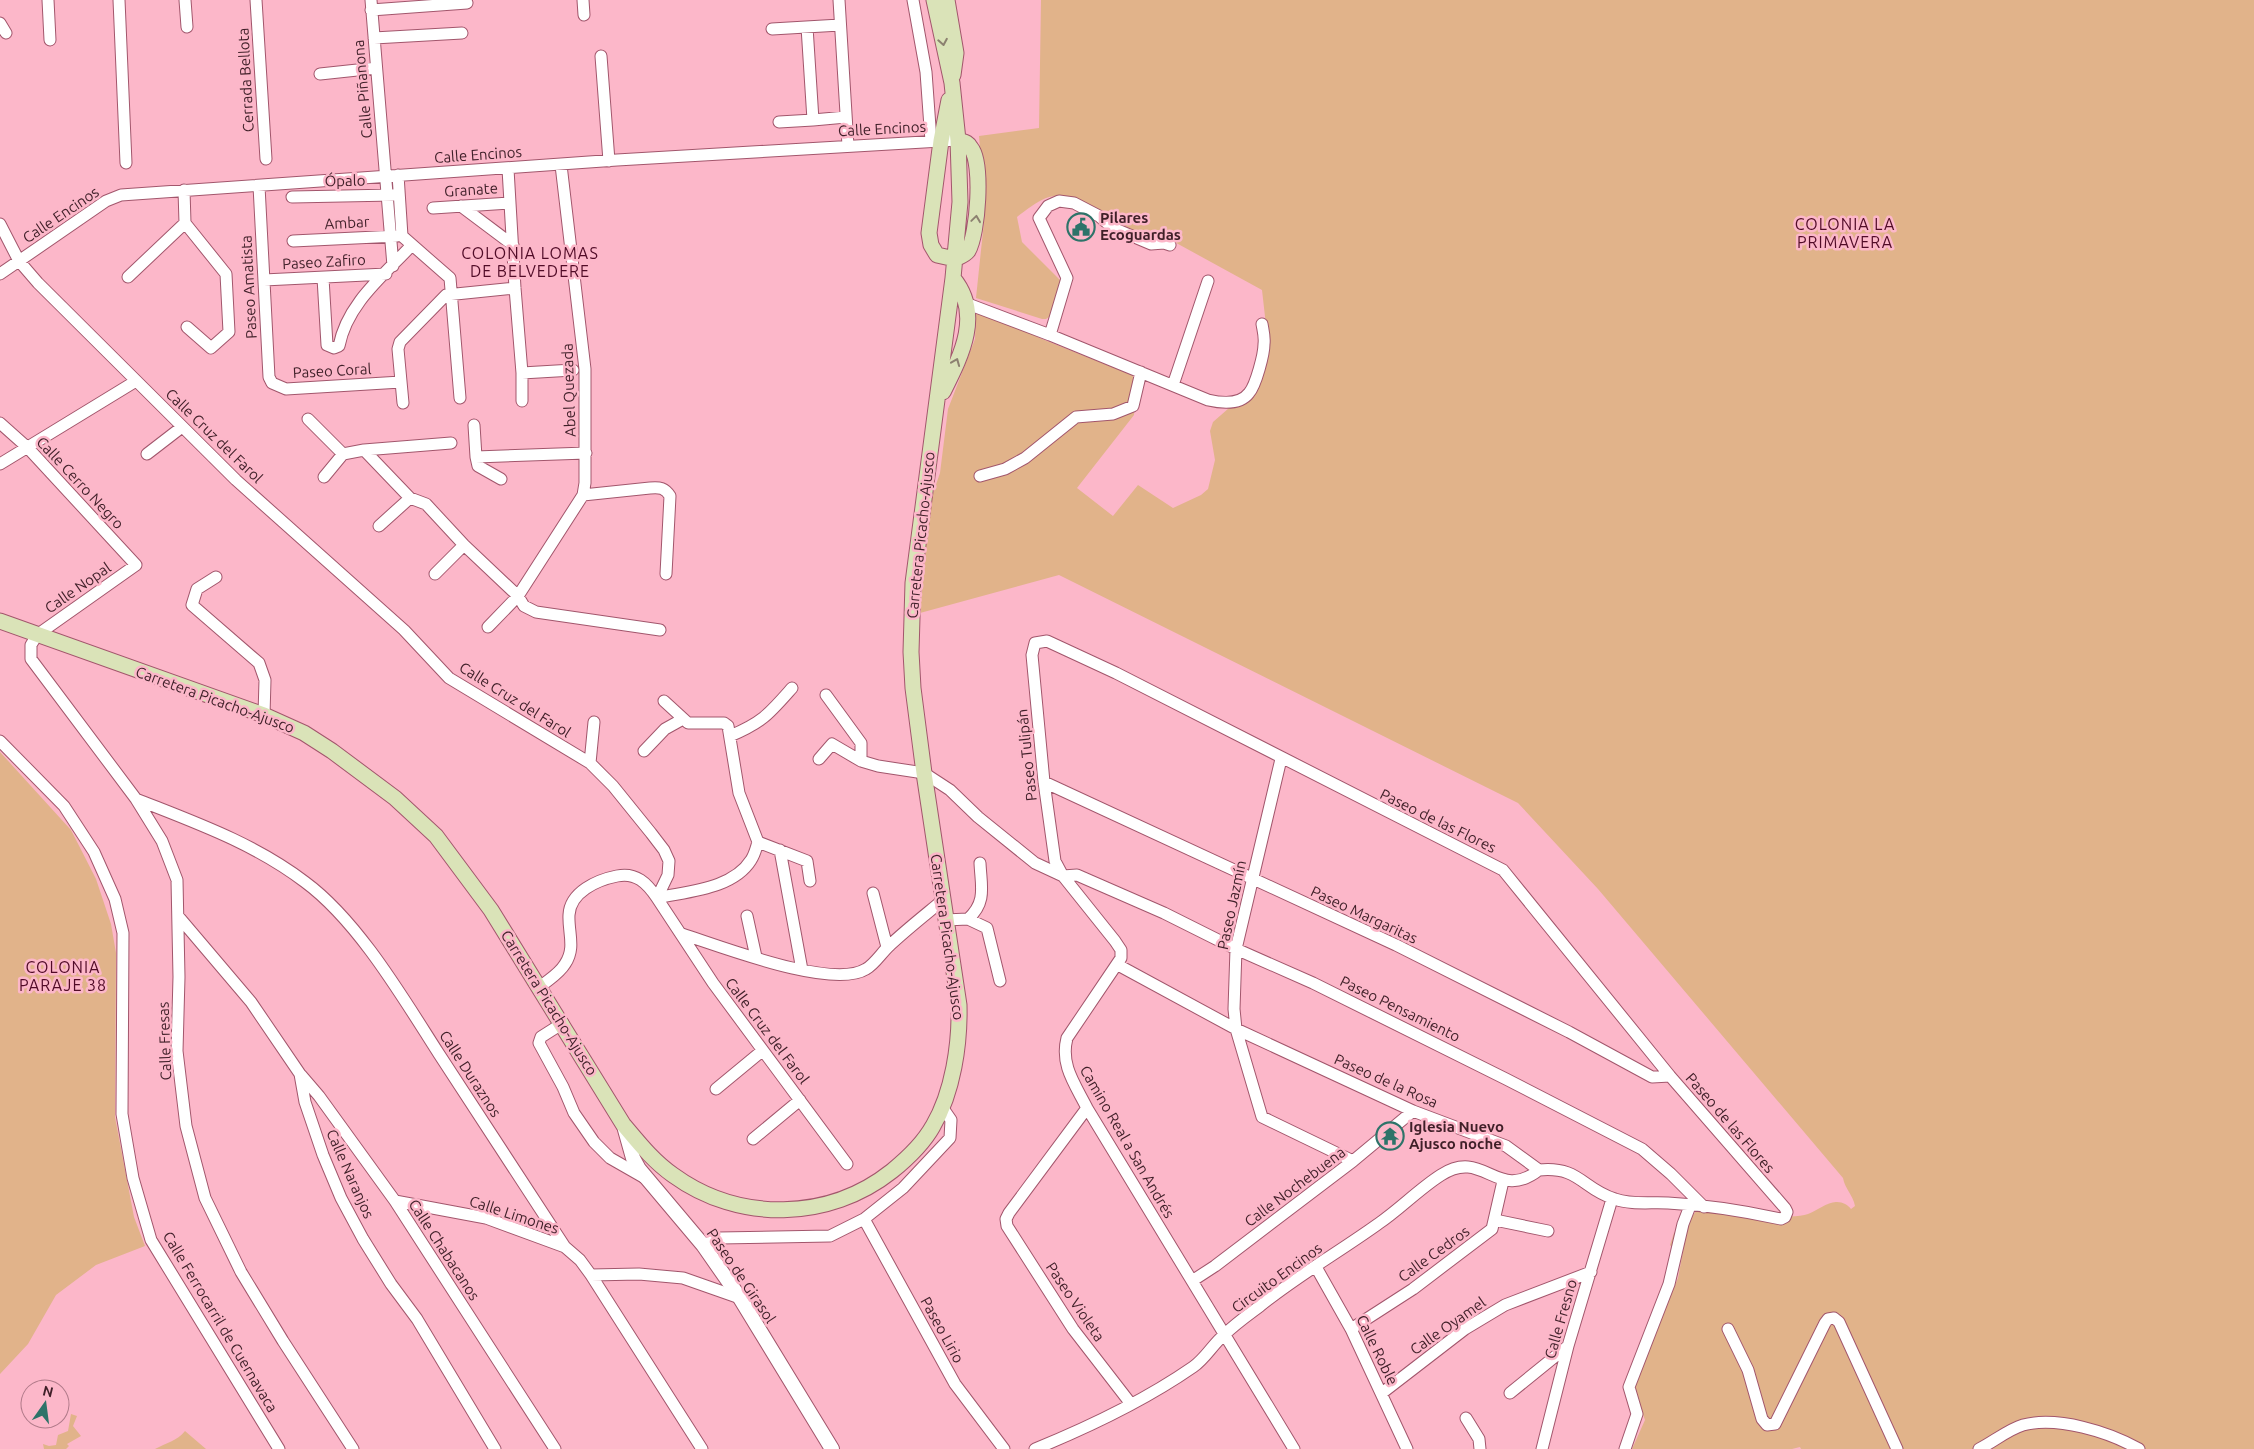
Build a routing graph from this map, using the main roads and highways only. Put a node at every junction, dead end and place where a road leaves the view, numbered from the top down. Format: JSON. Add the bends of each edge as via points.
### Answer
{"nodes":[{"id":1,"x":934,"y":0,"type":"edge"},
{"id":2,"x":946,"y":0,"type":"edge"},
{"id":3,"x":952,"y":83,"type":"junction"},
{"id":4,"x":955,"y":259,"type":"junction"},
{"id":5,"x":953,"y":278,"type":"junction"},
{"id":6,"x":936,"y":407,"type":"junction"},
{"id":7,"x":0,"y":621,"type":"edge"}],
"edges":[{"from":1,"to":3,"type":"main road","one_way":true},
{"from":2,"to":3,"type":"main road","via":[[956,53]]},
{"from":3,"to":4,"type":"main road","via":[[958,140],[973,149],[978,182],[973,239],[967,253]]},
{"from":3,"to":4,"type":"main road","via":[[936,141],[929,233],[930,245],[937,255]]},
{"from":4,"to":5,"type":"main road","name":"Carretera Picacho-Ajusco"},
{"from":5,"to":6,"type":"main road","name":"Carretera Picacho-Ajusco"},
{"from":6,"to":5,"type":"main road","one_way":true,"via":[[967,332],[968,304]]},
{"from":6,"to":7,"type":"main road","name":"Carretera Picacho-Ajusco","via":[[911,622],[912,688],[959,1005],[960,1032],[942,1106],[934,1126],[923,1141],[884,1177],[834,1203],[800,1210],[780,1210],[721,1200],[682,1181],[645,1151],[623,1124],[491,910],[436,836],[395,798],[332,751],[304,733],[264,715]]}]}
